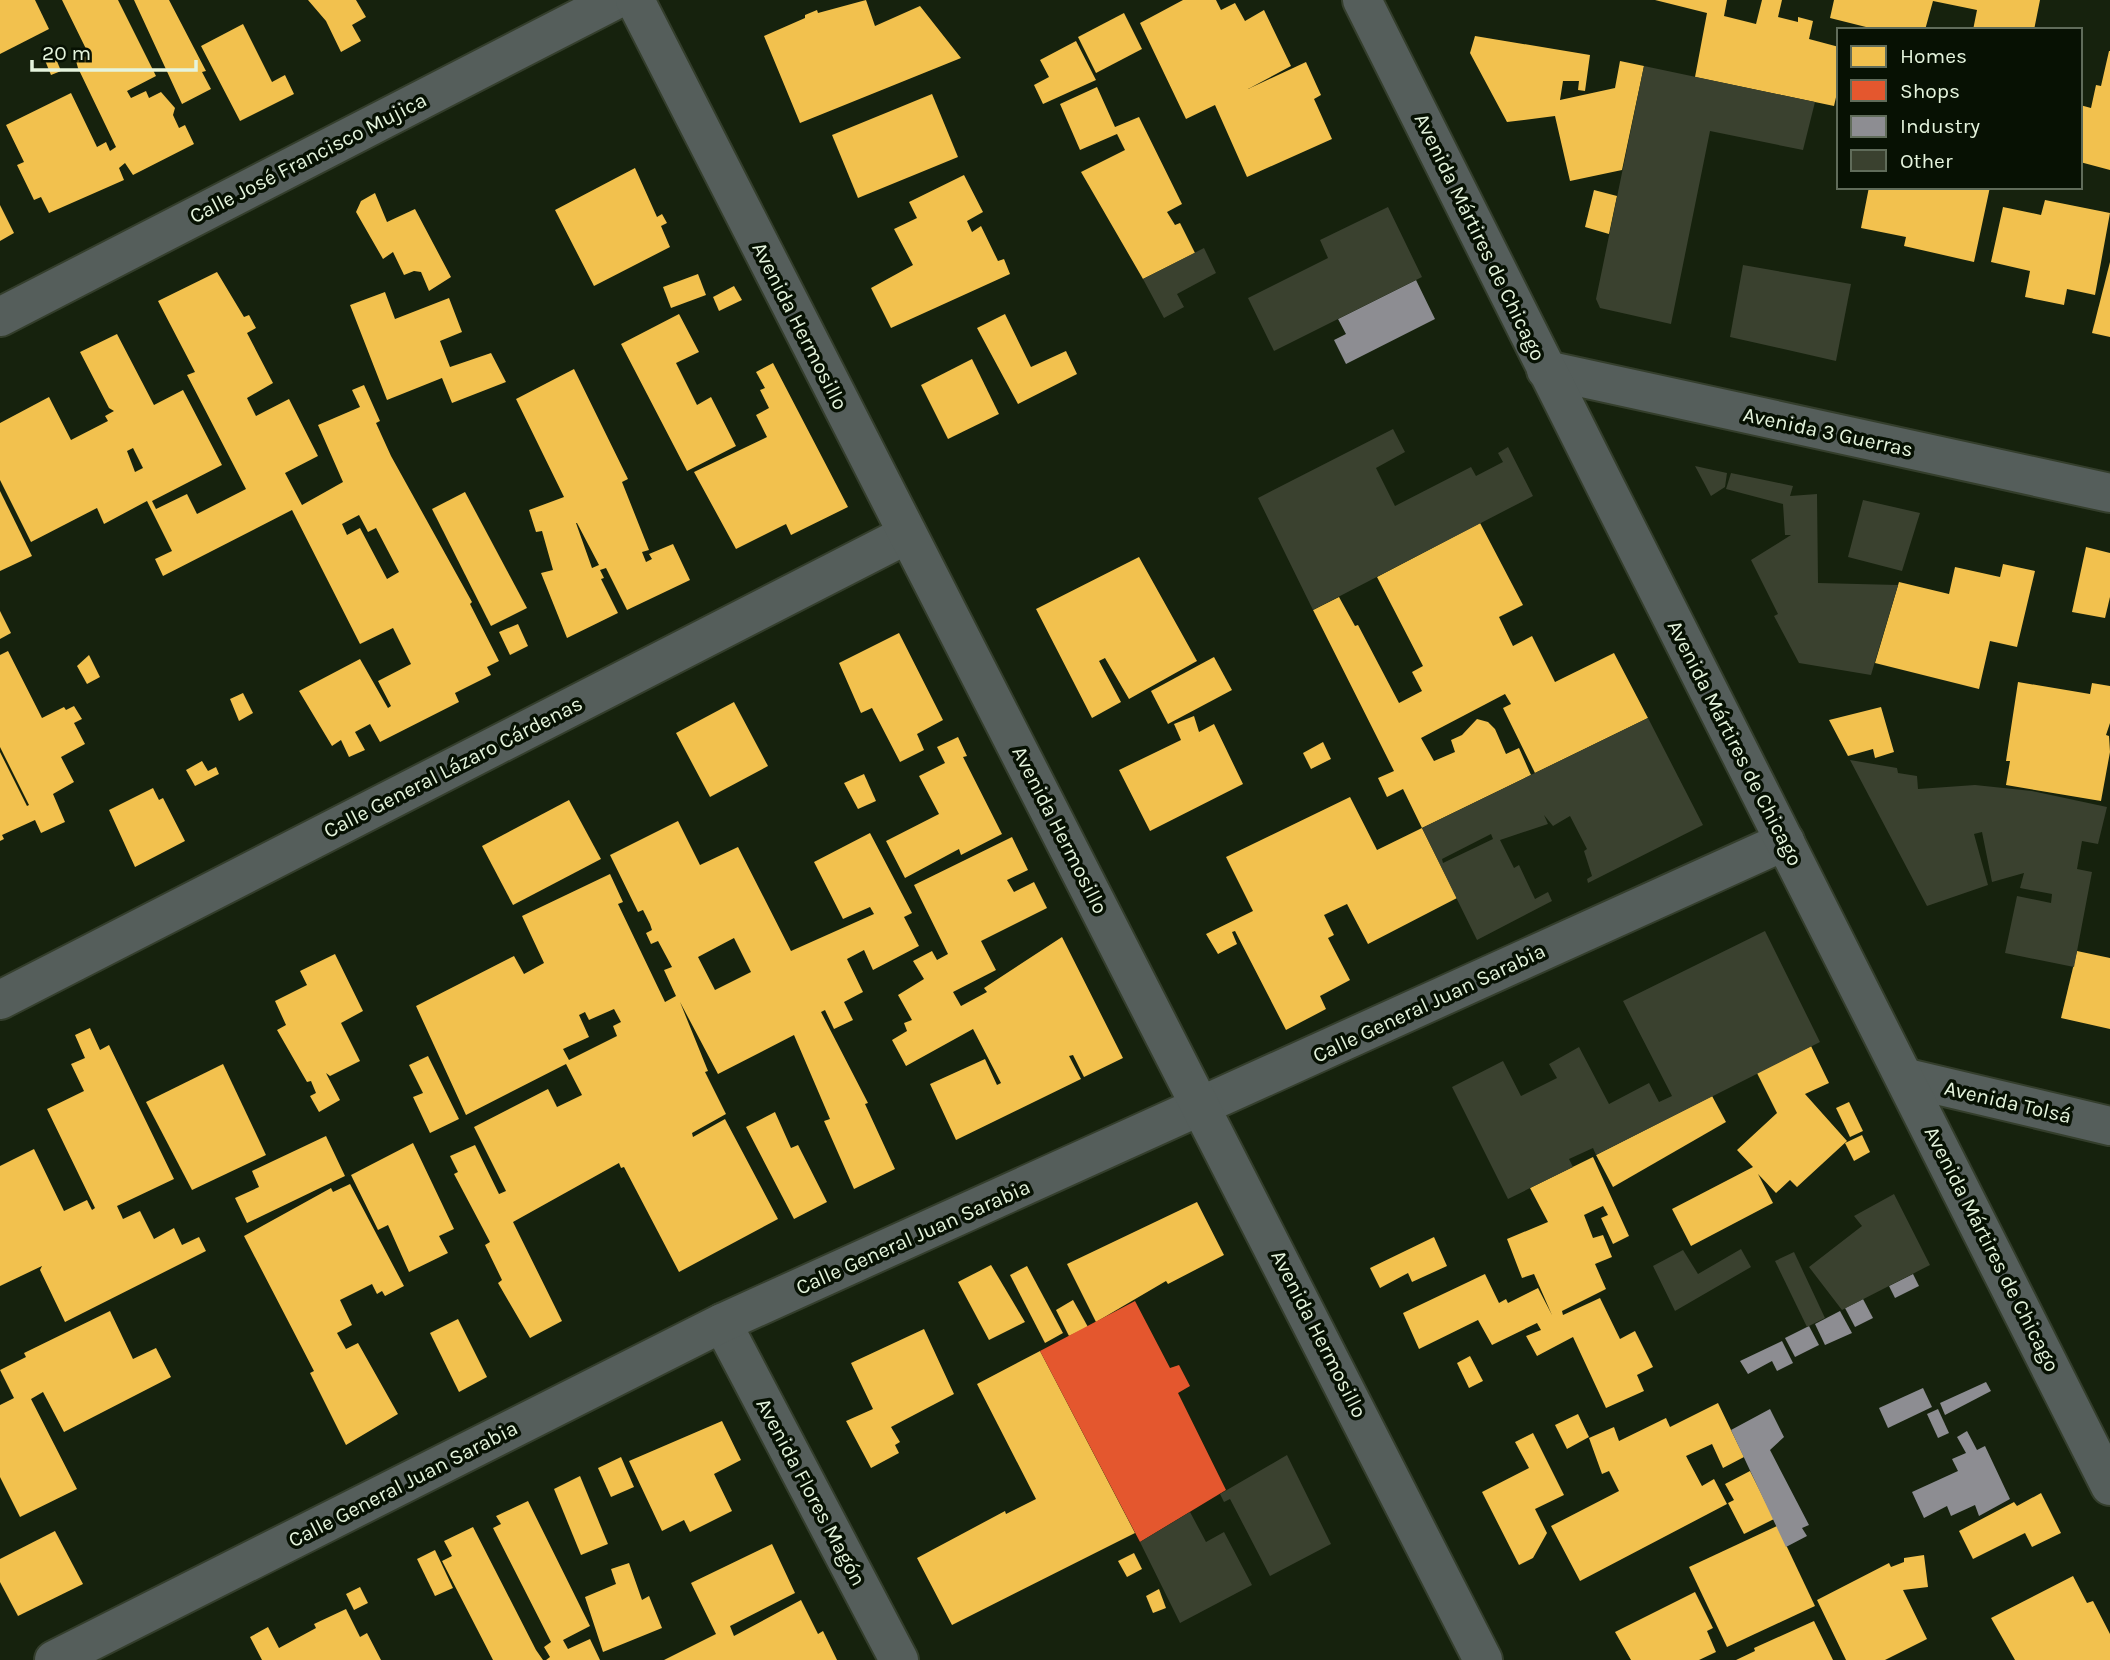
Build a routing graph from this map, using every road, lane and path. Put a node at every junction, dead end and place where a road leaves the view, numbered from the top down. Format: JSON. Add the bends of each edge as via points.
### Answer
{"nodes":[{"id":1,"x":615,"y":0,"type":"edge"},
{"id":2,"x":635,"y":0,"type":"edge"},
{"id":3,"x":1362,"y":0,"type":"edge"},
{"id":4,"x":0,"y":317,"type":"edge"},
{"id":5,"x":1546,"y":370,"type":"junction"},
{"id":6,"x":2110,"y":493,"type":"edge"},
{"id":7,"x":906,"y":534,"type":"junction"},
{"id":8,"x":1785,"y":841,"type":"junction"},
{"id":9,"x":0,"y":1000,"type":"edge"},
{"id":10,"x":1907,"y":1078,"type":"junction"},
{"id":11,"x":1204,"y":1107,"type":"junction"},
{"id":12,"x":2110,"y":1126,"type":"edge"},
{"id":13,"x":722,"y":1323,"type":"junction"},
{"id":14,"x":2110,"y":1486,"type":"edge"},
{"id":15,"x":54,"y":1660,"type":"edge"},
{"id":16,"x":899,"y":1660,"type":"edge"},
{"id":17,"x":1483,"y":1660,"type":"edge"}],
"edges":[{"from":1,"to":4,"type":"street","name":"Calle José Francisco Mujica"},
{"from":2,"to":7,"type":"street","name":"Avenida Hermosillo"},
{"from":3,"to":5,"type":"street","name":"Avenida Mártires de Chicago"},
{"from":5,"to":6,"type":"street","name":"Avenida 3 Guerras"},
{"from":5,"to":8,"type":"street","name":"Avenida Mártires de Chicago"},
{"from":7,"to":9,"type":"street","name":"Calle General Lázaro Cárdenas"},
{"from":7,"to":11,"type":"street","name":"Avenida Hermosillo"},
{"from":8,"to":10,"type":"street","name":"Avenida Mártires de Chicago"},
{"from":8,"to":11,"type":"street","name":"Calle General Juan Sarabia"},
{"from":10,"to":12,"type":"street","name":"Avenida Tolsá"},
{"from":10,"to":14,"type":"street","name":"Avenida Mártires de Chicago"},
{"from":11,"to":13,"type":"street","name":"Calle General Juan Sarabia"},
{"from":11,"to":17,"type":"street","name":"Avenida Hermosillo"},
{"from":13,"to":15,"type":"street","name":"Calle General Juan Sarabia"},
{"from":13,"to":16,"type":"street","name":"Avenida Flores Magón"}]}
